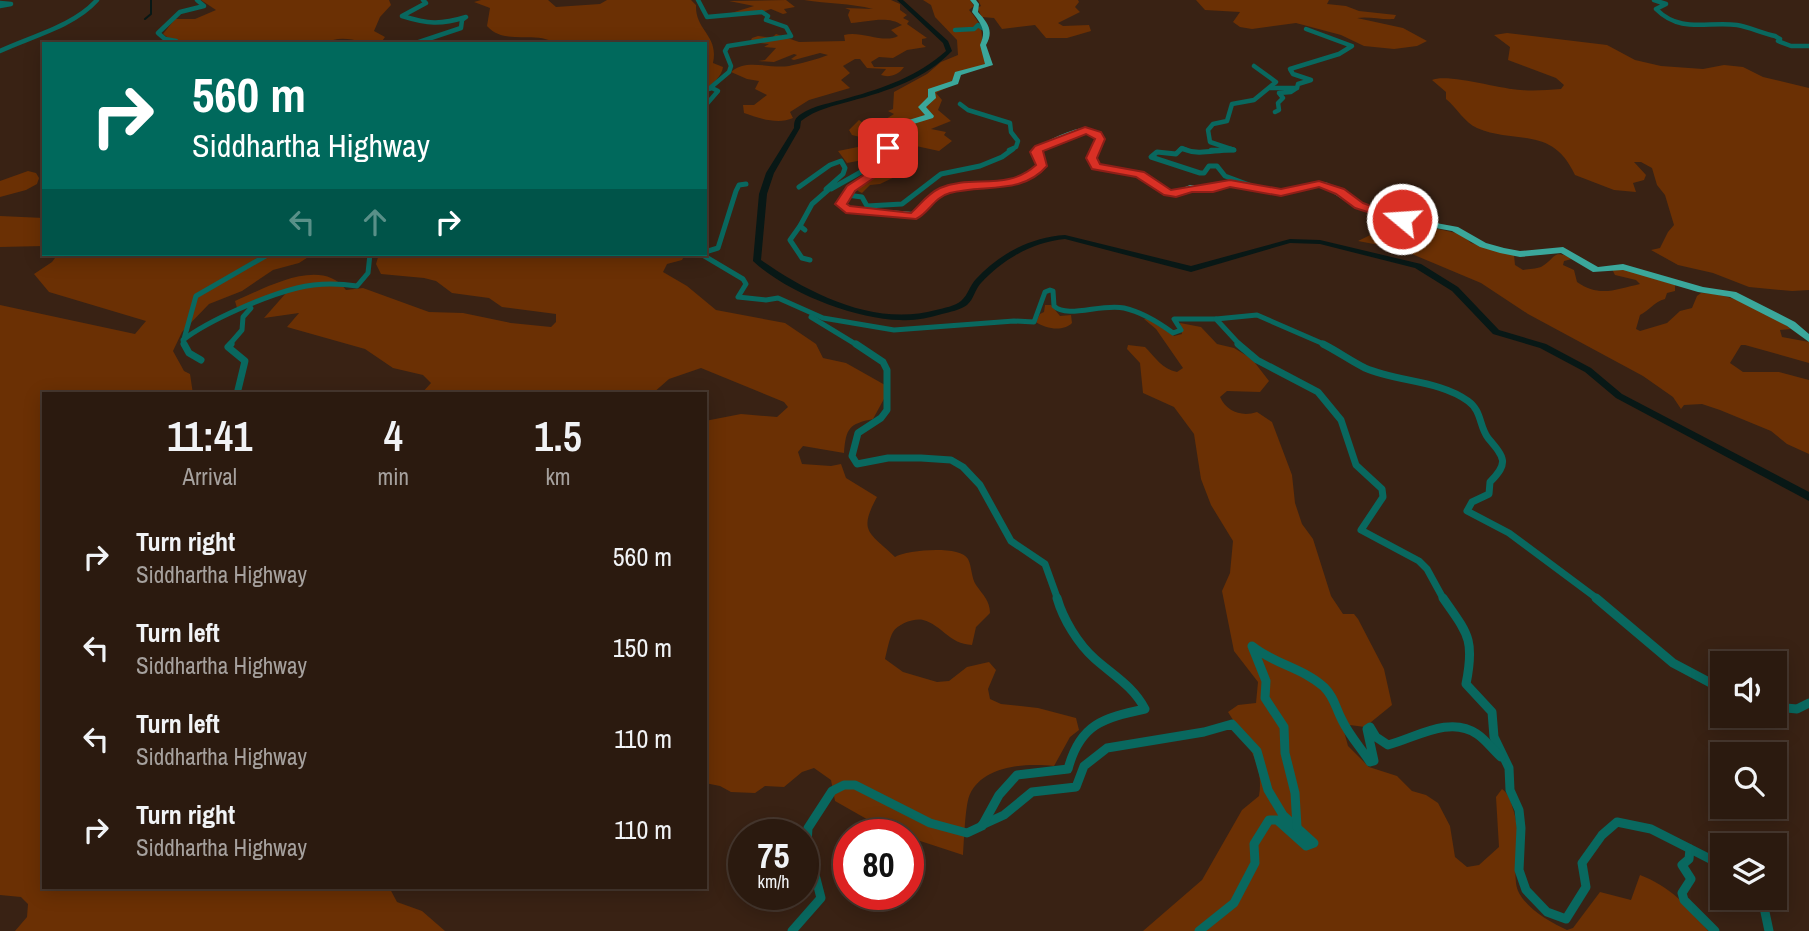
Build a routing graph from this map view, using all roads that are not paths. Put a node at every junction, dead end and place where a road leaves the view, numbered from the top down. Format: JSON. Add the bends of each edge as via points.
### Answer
{"nodes":[{"id":1,"x":97,"y":0,"type":"edge"},
{"id":2,"x":197,"y":0,"type":"edge"},
{"id":3,"x":423,"y":0,"type":"edge"},
{"id":4,"x":698,"y":0,"type":"edge"},
{"id":5,"x":973,"y":0,"type":"edge"},
{"id":6,"x":1654,"y":0,"type":"edge"},
{"id":7,"x":1306,"y":29,"type":"dead end"},
{"id":8,"x":955,"y":30,"type":"dead end"},
{"id":9,"x":986,"y":30,"type":"junction"},
{"id":10,"x":176,"y":42,"type":"edge"},
{"id":11,"x":418,"y":42,"type":"edge"},
{"id":12,"x":1809,"y":46,"type":"edge"},
{"id":13,"x":0,"y":51,"type":"edge"},
{"id":14,"x":1254,"y":66,"type":"dead end"},
{"id":15,"x":1297,"y":88,"type":"junction"},
{"id":16,"x":708,"y":89,"type":"edge"},
{"id":17,"x":1262,"y":90,"type":"junction"},
{"id":18,"x":707,"y":104,"type":"edge"},
{"id":19,"x":960,"y":104,"type":"dead end"},
{"id":20,"x":1275,"y":112,"type":"dead end"},
{"id":21,"x":911,"y":140,"type":"junction"},
{"id":22,"x":746,"y":184,"type":"dead end"},
{"id":23,"x":799,"y":187,"type":"dead end"},
{"id":24,"x":828,"y":190,"type":"junction"},
{"id":25,"x":1258,"y":190,"type":"junction"},
{"id":26,"x":847,"y":195,"type":"junction"},
{"id":27,"x":707,"y":252,"type":"edge"},
{"id":28,"x":266,"y":256,"type":"edge"},
{"id":29,"x":370,"y":256,"type":"edge"},
{"id":30,"x":707,"y":256,"type":"edge"},
{"id":31,"x":810,"y":260,"type":"dead end"},
{"id":32,"x":254,"y":305,"type":"junction"},
{"id":33,"x":799,"y":309,"type":"junction"},
{"id":34,"x":1216,"y":319,"type":"junction"},
{"id":35,"x":1809,"y":339,"type":"edge"},
{"id":36,"x":183,"y":340,"type":"junction"},
{"id":37,"x":201,"y":360,"type":"dead end"},
{"id":38,"x":237,"y":392,"type":"edge"},
{"id":39,"x":1710,"y":683,"type":"edge"},
{"id":40,"x":1809,"y":703,"type":"edge"},
{"id":41,"x":1787,"y":708,"type":"edge"},
{"id":42,"x":1504,"y":760,"type":"junction"},
{"id":43,"x":982,"y":826,"type":"junction"},
{"id":44,"x":1297,"y":827,"type":"junction"},
{"id":45,"x":1690,"y":849,"type":"junction"},
{"id":46,"x":1710,"y":859,"type":"edge"},
{"id":47,"x":1765,"y":910,"type":"edge"},
{"id":48,"x":792,"y":931,"type":"edge"},
{"id":49,"x":1199,"y":931,"type":"edge"},
{"id":50,"x":1715,"y":931,"type":"edge"},
{"id":51,"x":1769,"y":931,"type":"edge"}],
"edges":[{"from":1,"to":13,"type":"street","via":[[68,23]]},
{"from":2,"to":10,"type":"street","via":[[204,6],[180,12],[158,33]]},
{"from":3,"to":11,"type":"street","via":[[426,3],[402,16],[442,24],[466,17],[461,28]]},
{"from":4,"to":16,"type":"street","via":[[707,17],[762,12],[768,16],[766,20],[786,27],[791,36],[728,46],[729,72]]},
{"from":5,"to":9,"type":"highway"},
{"from":6,"to":12,"type":"street","via":[[1666,4],[1656,9],[1660,13],[1693,27],[1743,26],[1788,45]]},
{"from":7,"to":15,"type":"street","via":[[1352,46],[1290,69],[1311,80]]},
{"from":8,"to":9,"type":"street","via":[[978,25]]},
{"from":9,"to":21,"type":"highway","via":[[983,45],[989,65],[958,74],[955,82],[931,91],[932,98],[922,107],[930,116],[902,125]]},
{"from":14,"to":17,"type":"street","via":[[1276,81]]},
{"from":15,"to":17,"type":"street"},
{"from":15,"to":20,"type":"street","via":[[1279,93],[1283,98]]},
{"from":16,"to":18,"type":"street","via":[[716,88],[718,93]]},
{"from":17,"to":25,"type":"street","via":[[1250,102],[1232,104],[1227,121],[1208,128],[1210,142],[1234,150],[1196,153],[1182,148],[1176,155],[1157,152],[1151,157],[1200,173],[1217,166],[1226,176]]},
{"from":19,"to":26,"type":"street","via":[[1010,123],[1016,147],[980,166],[941,174],[902,204],[867,206],[862,197]]},
{"from":21,"to":24,"type":"street","via":[[881,146],[868,168]]},
{"from":21,"to":26,"type":"highway","via":[[888,148],[884,167]]},
{"from":22,"to":27,"type":"street","via":[[735,191],[718,233],[718,248]]},
{"from":23,"to":24,"type":"street","via":[[816,179],[832,162],[841,161],[843,174]]},
{"from":24,"to":31,"type":"street","via":[[812,204],[802,228],[790,240],[802,258]]},
{"from":25,"to":26,"type":"highway","via":[[1230,184],[1168,193],[1140,175],[1096,167],[1092,158],[1100,139],[1085,130],[1039,149],[1042,166],[1029,177],[1007,184],[946,190],[912,216],[846,209],[841,204]]},
{"from":25,"to":35,"type":"highway","via":[[1281,192],[1319,184],[1340,191],[1359,206],[1455,229],[1503,251],[1563,250],[1596,270],[1623,267],[1732,295],[1791,324]]},
{"from":28,"to":36,"type":"street","via":[[196,296]]},
{"from":29,"to":32,"type":"street","via":[[368,274],[357,286],[309,285]]},
{"from":30,"to":33,"type":"street","via":[[743,279],[746,284],[738,296],[778,298]]},
{"from":32,"to":36,"type":"street","via":[[203,325]]},
{"from":32,"to":38,"type":"street","via":[[229,346],[244,361]]},
{"from":33,"to":34,"type":"street","via":[[822,318],[904,330],[1030,323],[1050,290],[1059,311],[1073,313],[1104,306],[1136,310],[1173,333],[1181,330],[1174,319]]},
{"from":33,"to":43,"type":"street","via":[[850,339],[883,362],[887,370],[887,410],[858,433],[852,456],[857,464],[889,457],[954,461],[985,490],[1011,540],[1047,567],[1067,620],[1089,653],[1142,700],[1145,709],[1102,719],[1092,726],[1077,740],[1068,769],[1020,773]]},
{"from":34,"to":39,"type":"street","via":[[1257,314],[1366,368],[1468,401],[1504,463],[1490,482],[1489,494],[1472,502],[1466,511],[1550,561],[1673,663]]},
{"from":34,"to":42,"type":"street","via":[[1257,360],[1318,392],[1341,420],[1356,465],[1382,489],[1383,497],[1361,530],[1419,561],[1466,631],[1472,653],[1466,684],[1492,712],[1494,737]]},
{"from":36,"to":37,"type":"street","via":[[190,355]]},
{"from":40,"to":41,"type":"street"},
{"from":42,"to":44,"type":"street","via":[[1478,734],[1461,727],[1417,734],[1388,745],[1370,727],[1374,761],[1370,762],[1341,719],[1336,700],[1322,685],[1292,667],[1268,660],[1252,646],[1266,681],[1265,698],[1284,727]]},
{"from":42,"to":45,"type":"street","via":[[1521,828],[1519,870],[1527,890],[1556,917],[1566,919],[1572,912],[1586,887],[1582,863],[1603,832],[1618,822],[1651,829]]},
{"from":43,"to":44,"type":"street","via":[[1032,792],[1076,787],[1084,766],[1107,748],[1232,724],[1257,751],[1268,790],[1283,815]]},
{"from":43,"to":48,"type":"street","via":[[967,833],[930,823],[855,785],[832,790],[808,828],[807,844],[821,898]]},
{"from":44,"to":49,"type":"street","via":[[1314,843],[1306,846],[1277,820],[1269,820],[1254,845],[1255,863],[1234,903]]},
{"from":45,"to":46,"type":"street"},
{"from":45,"to":50,"type":"street","via":[[1689,859],[1682,865],[1691,879],[1682,893],[1684,900]]},
{"from":47,"to":51,"type":"street"}]}
